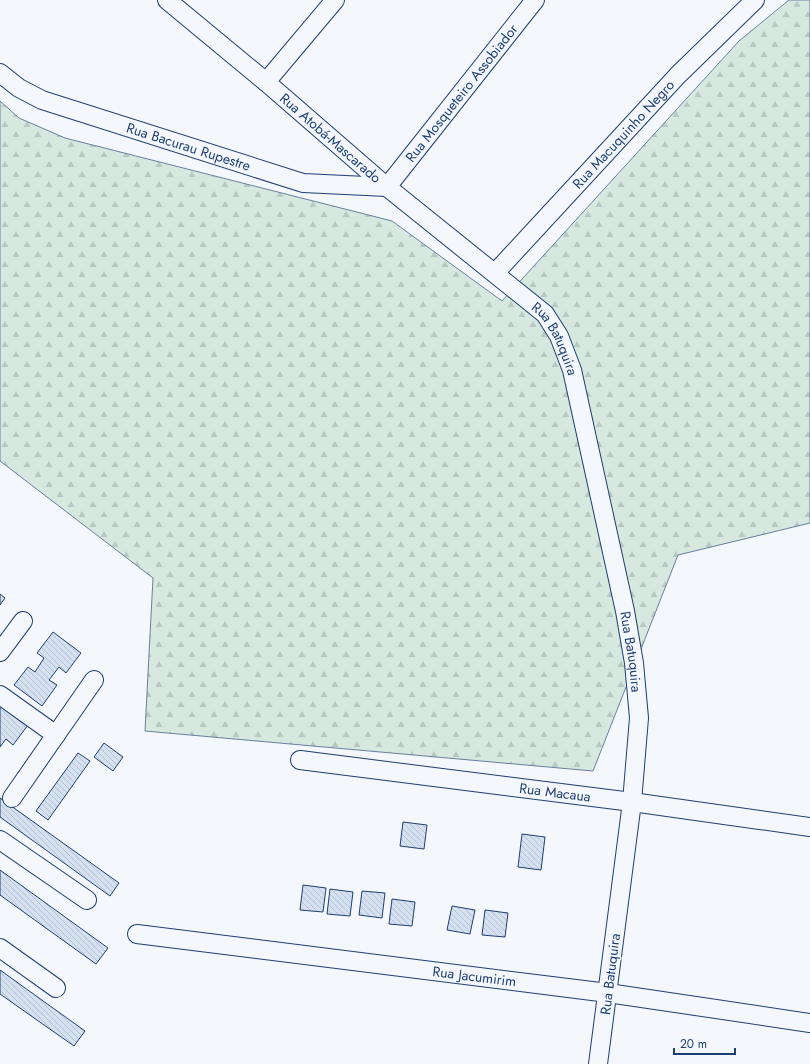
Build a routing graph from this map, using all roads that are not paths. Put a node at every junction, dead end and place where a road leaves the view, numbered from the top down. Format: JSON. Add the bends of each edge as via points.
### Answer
{"nodes":[{"id":1,"x":168,"y":0,"type":"edge"},
{"id":2,"x":335,"y":0,"type":"edge"},
{"id":3,"x":535,"y":0,"type":"edge"},
{"id":4,"x":755,"y":0,"type":"edge"},
{"id":5,"x":0,"y":73,"type":"edge"},
{"id":6,"x":266,"y":82,"type":"junction"},
{"id":7,"x":387,"y":187,"type":"junction"},
{"id":8,"x":496,"y":273,"type":"junction"},
{"id":9,"x":22,"y":621,"type":"dead end"},
{"id":10,"x":0,"y":652,"type":"edge"},
{"id":11,"x":94,"y":680,"type":"dead end"},
{"id":12,"x":0,"y":695,"type":"edge"},
{"id":13,"x":56,"y":735,"type":"junction"},
{"id":14,"x":300,"y":760,"type":"dead end"},
{"id":15,"x":12,"y":798,"type":"dead end"},
{"id":16,"x":632,"y":802,"type":"junction"},
{"id":17,"x":810,"y":827,"type":"edge"},
{"id":18,"x":0,"y":840,"type":"edge"},
{"id":19,"x":87,"y":900,"type":"dead end"},
{"id":20,"x":137,"y":934,"type":"dead end"},
{"id":21,"x":0,"y":948,"type":"edge"},
{"id":22,"x":56,"y":988,"type":"dead end"},
{"id":23,"x":608,"y":992,"type":"junction"},
{"id":24,"x":810,"y":1023,"type":"edge"},
{"id":25,"x":598,"y":1064,"type":"edge"}],
"edges":[{"from":1,"to":6,"type":"street","name":"Rua Atobá-Mascarado"},
{"from":2,"to":6,"type":"street"},
{"from":3,"to":7,"type":"street","name":"Rua Mosqueteiro Assobiador"},
{"from":4,"to":8,"type":"street","name":"Rua Macuquinho Negro","via":[[678,75]]},
{"from":5,"to":7,"type":"street","name":"Rua Bacurau Rupestre","via":[[19,88],[42,100],[303,183]]},
{"from":6,"to":7,"type":"street","name":"Rua Atobá-Mascarado"},
{"from":7,"to":8,"type":"street","name":"Rua Atobá-Mascarado"},
{"from":8,"to":16,"type":"street","name":"Rua Batuquira","via":[[545,314],[559,336],[572,370],[634,663],[639,718]]},
{"from":9,"to":10,"type":"street"},
{"from":11,"to":13,"type":"street"},
{"from":12,"to":13,"type":"street"},
{"from":13,"to":15,"type":"street"},
{"from":14,"to":16,"type":"street","name":"Rua Macaua"},
{"from":16,"to":17,"type":"street","name":"Rua Macaua"},
{"from":16,"to":23,"type":"street","name":"Rua Batuquira"},
{"from":18,"to":19,"type":"street"},
{"from":20,"to":23,"type":"street","name":"Rua Jacumirim"},
{"from":21,"to":22,"type":"street"},
{"from":23,"to":24,"type":"street","name":"Rua Jacumirim"},
{"from":23,"to":25,"type":"street","name":"Rua Batuquira"}]}
